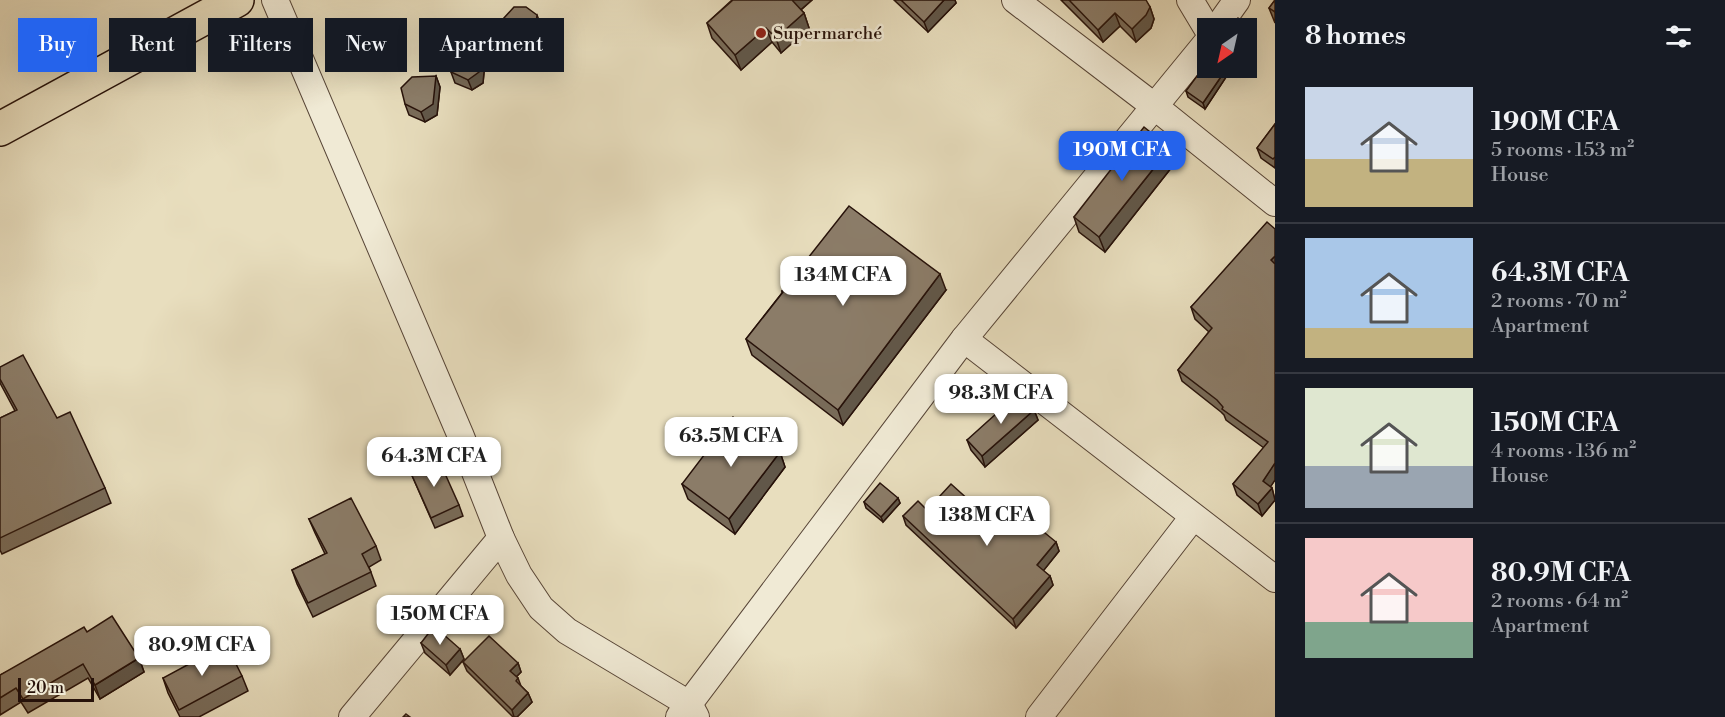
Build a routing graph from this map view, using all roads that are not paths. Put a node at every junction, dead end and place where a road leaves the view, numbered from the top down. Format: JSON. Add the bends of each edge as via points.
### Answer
{"nodes":[{"id":1,"x":237,"y":0,"type":"edge"},
{"id":2,"x":276,"y":0,"type":"edge"},
{"id":3,"x":1015,"y":0,"type":"edge"},
{"id":4,"x":1190,"y":0,"type":"edge"},
{"id":5,"x":1237,"y":0,"type":"edge"},
{"id":6,"x":1201,"y":18,"type":"edge"},
{"id":7,"x":1224,"y":18,"type":"edge"},
{"id":8,"x":1197,"y":54,"type":"edge"},
{"id":9,"x":1154,"y":106,"type":"junction"},
{"id":10,"x":0,"y":129,"type":"edge"},
{"id":11,"x":1275,"y":203,"type":"edge"},
{"id":12,"x":964,"y":339,"type":"junction"},
{"id":13,"x":1193,"y":517,"type":"junction"},
{"id":14,"x":501,"y":538,"type":"junction"},
{"id":15,"x":1275,"y":579,"type":"edge"},
{"id":16,"x":688,"y":713,"type":"edge"},
{"id":17,"x":352,"y":717,"type":"edge"},
{"id":18,"x":1039,"y":717,"type":"edge"}],
"edges":[{"from":1,"to":10,"type":"highway"},
{"from":2,"to":14,"type":"street"},
{"from":3,"to":9,"type":"street"},
{"from":4,"to":6,"type":"street"},
{"from":5,"to":7,"type":"street"},
{"from":8,"to":9,"type":"street"},
{"from":9,"to":11,"type":"street"},
{"from":9,"to":12,"type":"street"},
{"from":12,"to":13,"type":"street"},
{"from":12,"to":16,"type":"street"},
{"from":13,"to":15,"type":"street"},
{"from":13,"to":18,"type":"street"},
{"from":14,"to":16,"type":"street","via":[[541,608],[567,631]]},
{"from":14,"to":17,"type":"street"}]}
